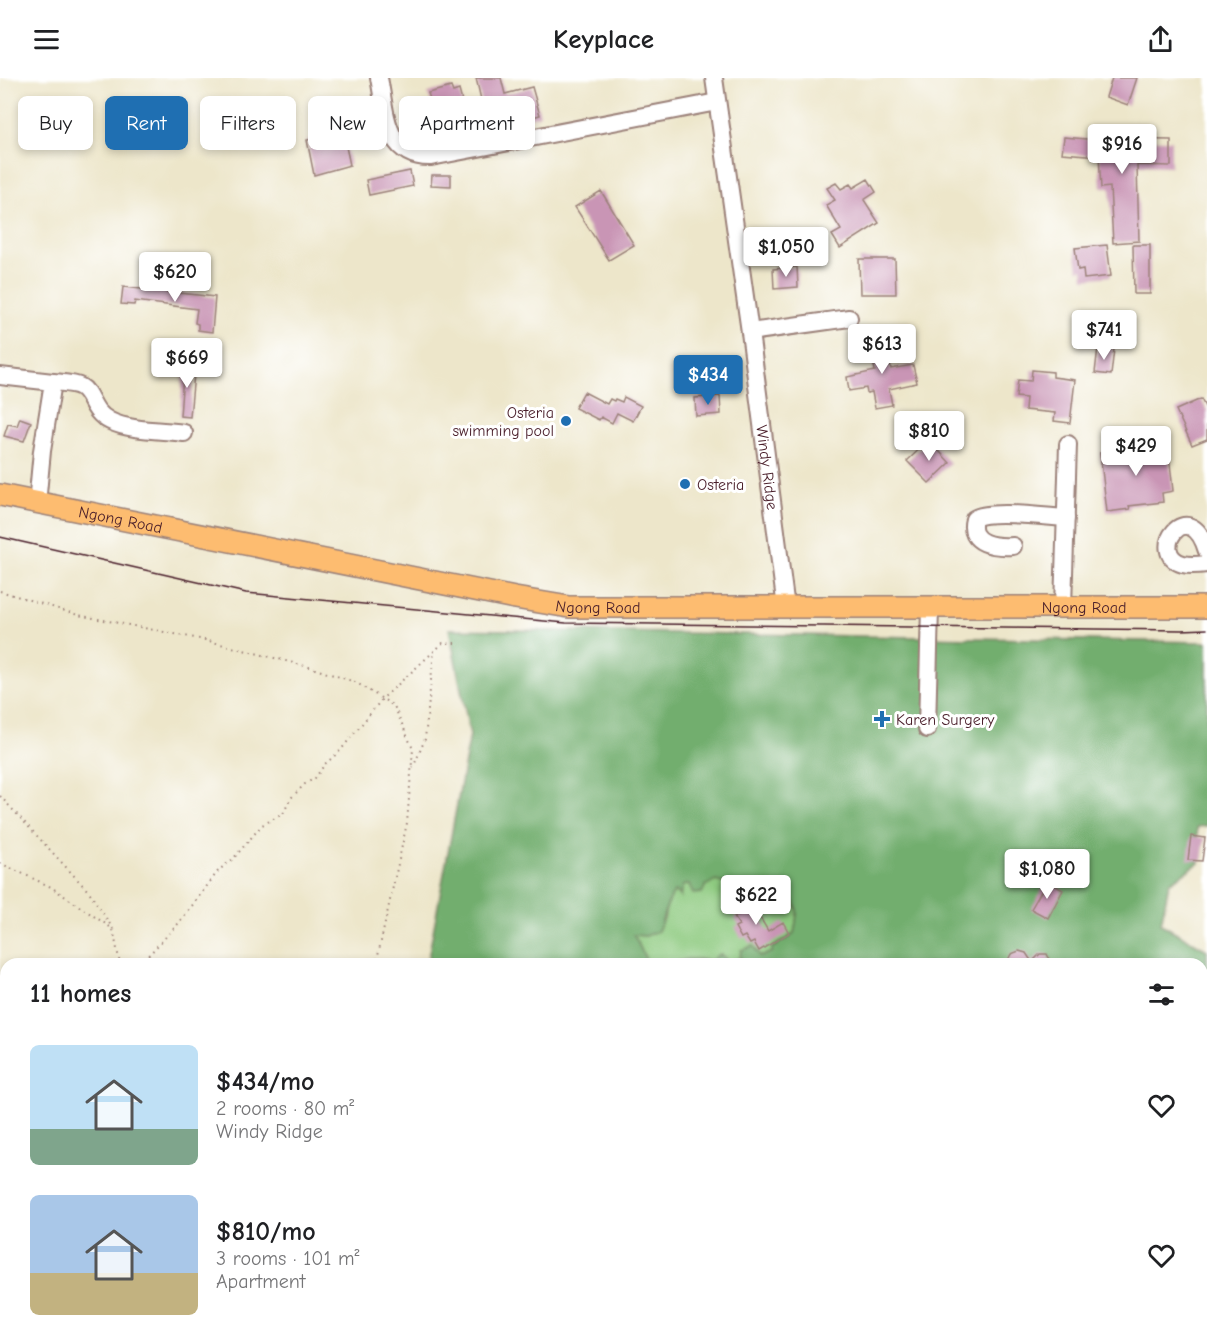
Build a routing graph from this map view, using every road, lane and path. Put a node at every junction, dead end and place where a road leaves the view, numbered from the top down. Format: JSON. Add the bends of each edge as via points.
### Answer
{"nodes":[{"id":1,"x":379,"y":78,"type":"edge"},
{"id":2,"x":714,"y":78,"type":"edge"},
{"id":3,"x":717,"y":102,"type":"junction"},
{"id":4,"x":849,"y":318,"type":"dead end"},
{"id":5,"x":750,"y":332,"type":"junction"},
{"id":6,"x":0,"y":376,"type":"edge"},
{"id":7,"x":53,"y":382,"type":"junction"},
{"id":8,"x":184,"y":433,"type":"dead end"},
{"id":9,"x":1068,"y":444,"type":"dead end"},
{"id":10,"x":0,"y":495,"type":"edge"},
{"id":11,"x":38,"y":504,"type":"junction"},
{"id":12,"x":1066,"y":518,"type":"junction"},
{"id":13,"x":1013,"y":546,"type":"dead end"},
{"id":14,"x":1207,"y":551,"type":"edge"},
{"id":15,"x":1207,"y":564,"type":"edge"},
{"id":16,"x":0,"y":591,"type":"edge"},
{"id":17,"x":930,"y":607,"type":"junction"},
{"id":18,"x":1063,"y":607,"type":"junction"},
{"id":19,"x":1207,"y":607,"type":"edge"},
{"id":20,"x":786,"y":608,"type":"junction"},
{"id":21,"x":455,"y":643,"type":"dead end"},
{"id":22,"x":434,"y":651,"type":"junction"},
{"id":23,"x":382,"y":699,"type":"junction"},
{"id":24,"x":927,"y":729,"type":"dead end"},
{"id":25,"x":411,"y":771,"type":"junction"},
{"id":26,"x":0,"y":796,"type":"edge"},
{"id":27,"x":0,"y":863,"type":"edge"},
{"id":28,"x":113,"y":929,"type":"junction"},
{"id":29,"x":119,"y":958,"type":"edge"},
{"id":30,"x":146,"y":958,"type":"edge"},
{"id":31,"x":377,"y":958,"type":"edge"}],
"edges":[{"from":1,"to":3,"type":"street","via":[[396,144],[418,158]]},
{"from":2,"to":3,"type":"street","name":"Windy Ridge"},
{"from":3,"to":5,"type":"street","name":"Windy Ridge"},
{"from":4,"to":5,"type":"street"},
{"from":5,"to":20,"type":"street","name":"Windy Ridge"},
{"from":6,"to":7,"type":"street"},
{"from":7,"to":8,"type":"street","via":[[80,386],[96,411],[111,422]]},
{"from":7,"to":11,"type":"street"},
{"from":9,"to":12,"type":"street"},
{"from":10,"to":11,"type":"main road","name":"Ngong Road"},
{"from":11,"to":20,"type":"main road","name":"Ngong Road","via":[[542,604]]},
{"from":12,"to":13,"type":"street","via":[[1011,514],[974,519],[974,534],[987,544]]},
{"from":12,"to":18,"type":"street"},
{"from":14,"to":15,"type":"street","via":[[1193,527],[1185,525],[1169,537],[1173,559],[1182,564]]},
{"from":16,"to":23,"type":"path","via":[[78,615],[205,640],[309,667],[355,682]]},
{"from":17,"to":18,"type":"main road","name":"Ngong Road"},
{"from":17,"to":20,"type":"main road","name":"Ngong Road"},
{"from":17,"to":24,"type":"street"},
{"from":18,"to":19,"type":"main road","name":"Ngong Road"},
{"from":21,"to":22,"type":"path","via":[[444,643]]},
{"from":22,"to":23,"type":"path"},
{"from":22,"to":25,"type":"path","via":[[425,739]]},
{"from":23,"to":25,"type":"path","via":[[394,706],[413,749]]},
{"from":23,"to":30,"type":"path","via":[[340,751],[291,798],[283,814],[262,825],[219,870],[180,923]]},
{"from":25,"to":31,"type":"path","via":[[407,823]]},
{"from":26,"to":28,"type":"path","via":[[90,893]]},
{"from":27,"to":28,"type":"path","via":[[51,887]]},
{"from":28,"to":29,"type":"path"}]}
